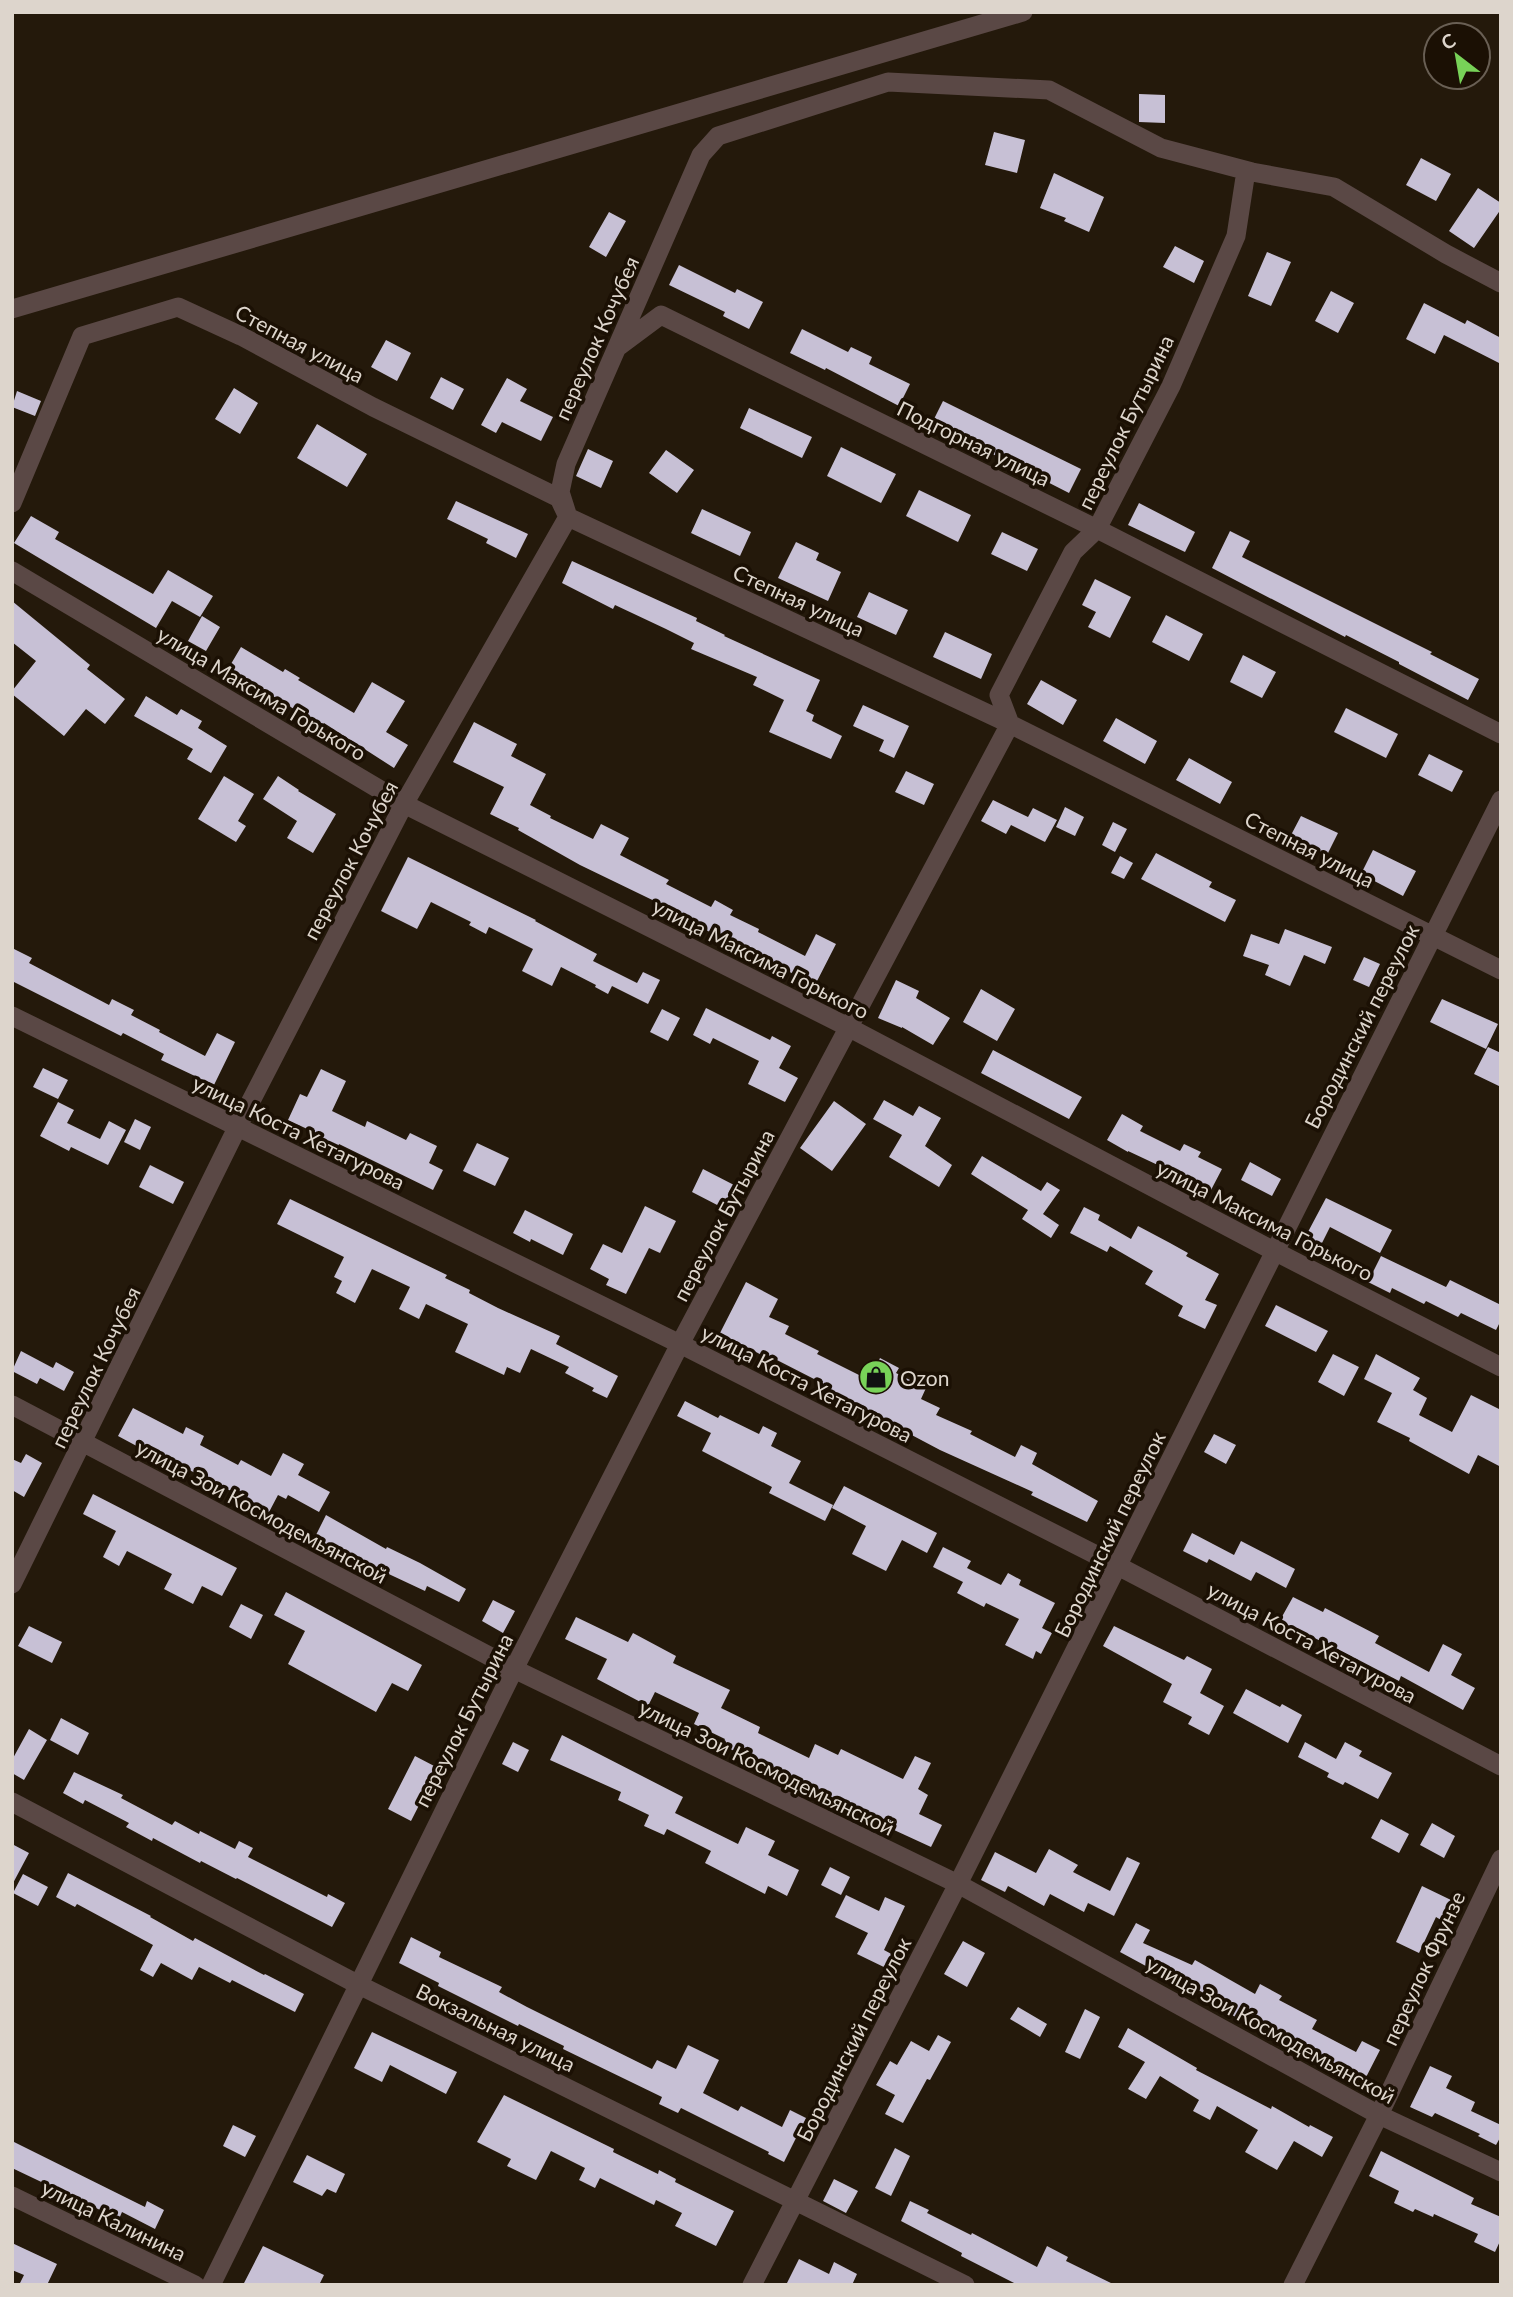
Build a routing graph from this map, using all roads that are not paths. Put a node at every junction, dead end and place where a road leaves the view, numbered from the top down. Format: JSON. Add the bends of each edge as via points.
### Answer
{"nodes":[{"id":1,"x":1023,"y":12,"type":"edge"},
{"id":2,"x":1246,"y":171,"type":"junction"},
{"id":3,"x":1501,"y":283,"type":"edge"},
{"id":4,"x":12,"y":309,"type":"edge"},
{"id":5,"x":617,"y":347,"type":"junction"},
{"id":6,"x":12,"y":503,"type":"edge"},
{"id":7,"x":568,"y":517,"type":"junction"},
{"id":8,"x":1097,"y":529,"type":"junction"},
{"id":9,"x":12,"y":571,"type":"edge"},
{"id":10,"x":1010,"y":724,"type":"junction"},
{"id":11,"x":1501,"y":734,"type":"edge"},
{"id":12,"x":1501,"y":800,"type":"edge"},
{"id":13,"x":404,"y":804,"type":"junction"},
{"id":14,"x":1432,"y":936,"type":"junction"},
{"id":15,"x":1501,"y":970,"type":"edge"},
{"id":16,"x":12,"y":1016,"type":"edge"},
{"id":17,"x":848,"y":1027,"type":"junction"},
{"id":18,"x":237,"y":1128,"type":"junction"},
{"id":19,"x":1274,"y":1251,"type":"junction"},
{"id":20,"x":680,"y":1344,"type":"junction"},
{"id":21,"x":1501,"y":1367,"type":"edge"},
{"id":22,"x":12,"y":1405,"type":"edge"},
{"id":23,"x":83,"y":1443,"type":"junction"},
{"id":24,"x":1118,"y":1566,"type":"junction"},
{"id":25,"x":12,"y":1584,"type":"edge"},
{"id":26,"x":514,"y":1669,"type":"junction"},
{"id":27,"x":1501,"y":1766,"type":"edge"},
{"id":28,"x":12,"y":1802,"type":"edge"},
{"id":29,"x":1501,"y":1859,"type":"edge"},
{"id":30,"x":958,"y":1884,"type":"junction"},
{"id":31,"x":357,"y":1984,"type":"junction"},
{"id":32,"x":1379,"y":2115,"type":"junction"},
{"id":33,"x":1501,"y":2172,"type":"edge"},
{"id":34,"x":12,"y":2196,"type":"edge"},
{"id":35,"x":796,"y":2201,"type":"junction"},
{"id":36,"x":195,"y":2285,"type":"edge"},
{"id":37,"x":211,"y":2285,"type":"edge"},
{"id":38,"x":752,"y":2285,"type":"edge"},
{"id":39,"x":965,"y":2285,"type":"edge"},
{"id":40,"x":1293,"y":2285,"type":"edge"}],
"edges":[{"from":1,"to":4,"type":"street"},
{"from":2,"to":3,"type":"street","via":[[1334,187]]},
{"from":2,"to":5,"type":"street","name":"переулок Кочубея","via":[[1161,148],[1049,90],[888,82],[718,136],[701,155]]},
{"from":2,"to":8,"type":"street","name":"переулок Бутырина","via":[[1236,236],[1171,386]]},
{"from":5,"to":7,"type":"street","name":"переулок Кочубея","via":[[566,464],[560,492]]},
{"from":5,"to":8,"type":"street","name":"Подгорная улица","via":[[661,315]]},
{"from":6,"to":7,"type":"street","name":"Степная улица","via":[[82,336],[178,307],[559,498]]},
{"from":7,"to":10,"type":"street","name":"Степная улица"},
{"from":7,"to":13,"type":"street","name":"переулок Кочубея"},
{"from":8,"to":10,"type":"street","name":"переулок Бутырина","via":[[1073,551],[999,695]]},
{"from":8,"to":11,"type":"street","name":"Подгорная улица"},
{"from":9,"to":13,"type":"street","name":"улица Максима Горького"},
{"from":10,"to":14,"type":"street","name":"Степная улица"},
{"from":10,"to":17,"type":"street","name":"переулок Бутырина"},
{"from":12,"to":14,"type":"street","name":"Бородинский переулок"},
{"from":13,"to":17,"type":"street","name":"улица Максима Горького"},
{"from":13,"to":18,"type":"street","name":"переулок Кочубея"},
{"from":14,"to":15,"type":"street","name":"Степная улица"},
{"from":14,"to":19,"type":"street","name":"Бородинский переулок"},
{"from":16,"to":18,"type":"street","name":"улица Коста Хетагурова"},
{"from":17,"to":19,"type":"street","name":"улица Максима Горького"},
{"from":17,"to":20,"type":"street","name":"переулок Бутырина"},
{"from":18,"to":20,"type":"street","name":"улица Коста Хетагурова"},
{"from":18,"to":23,"type":"street","name":"переулок Кочубея"},
{"from":19,"to":21,"type":"street","name":"улица Максима Горького"},
{"from":19,"to":24,"type":"street","name":"Бородинский переулок"},
{"from":20,"to":24,"type":"street","name":"улица Коста Хетагурова"},
{"from":20,"to":26,"type":"street","name":"переулок Бутырина"},
{"from":22,"to":23,"type":"street","name":"улица Зои Космодемьянской"},
{"from":23,"to":25,"type":"street","name":"переулок Кочубея"},
{"from":23,"to":26,"type":"street","name":"улица Зои Космодемьянской"},
{"from":24,"to":27,"type":"street","name":"улица Коста Хетагурова"},
{"from":24,"to":30,"type":"street","name":"Бородинский переулок"},
{"from":26,"to":30,"type":"street","name":"улица Зои Космодемьянской"},
{"from":26,"to":31,"type":"street","name":"переулок Бутырина"},
{"from":28,"to":31,"type":"street","name":"Вокзальная улица"},
{"from":29,"to":32,"type":"street","name":"переулок Фрунзе"},
{"from":30,"to":32,"type":"street","name":"улица Зои Космодемьянской"},
{"from":30,"to":35,"type":"street","name":"Бородинский переулок"},
{"from":31,"to":35,"type":"street","name":"Вокзальная улица"},
{"from":31,"to":37,"type":"street","name":"переулок Бутырина"},
{"from":32,"to":33,"type":"street","name":"улица Зои Космодемьянской"},
{"from":32,"to":40,"type":"street","name":"переулок Фрунзе"},
{"from":34,"to":36,"type":"street","name":"улица Калинина"},
{"from":35,"to":38,"type":"street","name":"Бородинский переулок"},
{"from":35,"to":39,"type":"street","name":"Вокзальная улица"}]}
